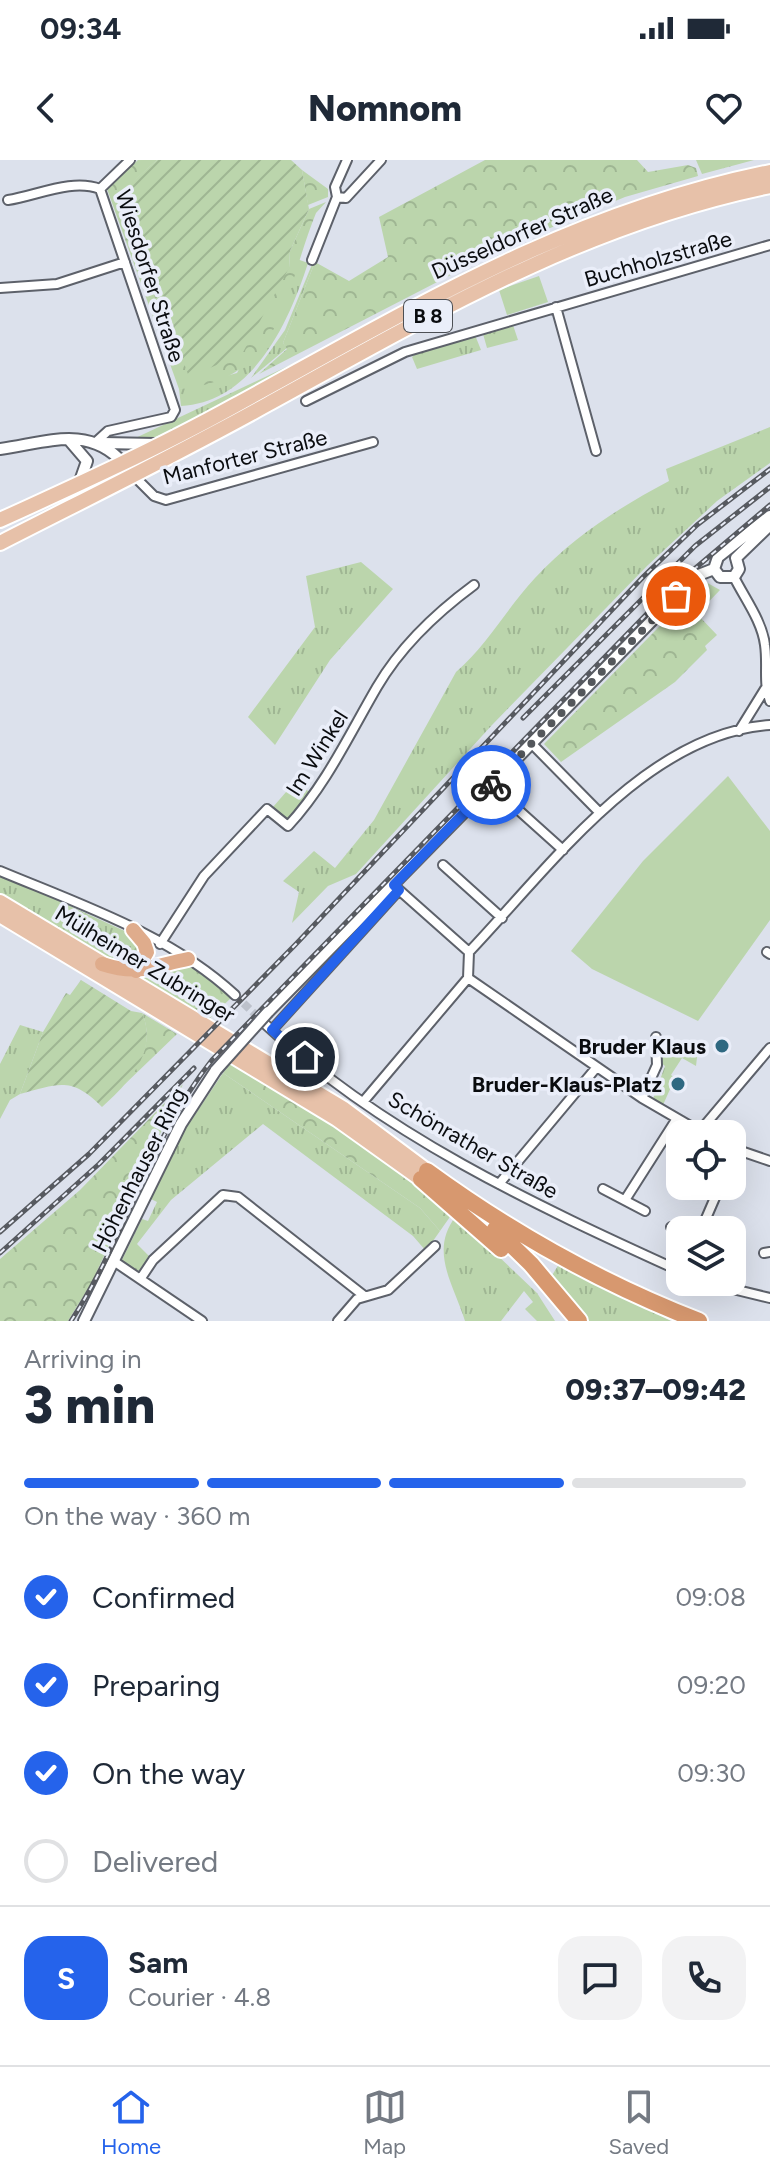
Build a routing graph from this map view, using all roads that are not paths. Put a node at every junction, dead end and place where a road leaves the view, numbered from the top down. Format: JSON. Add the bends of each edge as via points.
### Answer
{"nodes":[{"id":1,"x":130,"y":160,"type":"edge"},
{"id":2,"x":347,"y":160,"type":"edge"},
{"id":3,"x":381,"y":160,"type":"edge"},
{"id":4,"x":770,"y":172,"type":"edge"},
{"id":5,"x":770,"y":186,"type":"edge"},
{"id":6,"x":100,"y":189,"type":"junction"},
{"id":7,"x":337,"y":197,"type":"junction"},
{"id":8,"x":8,"y":200,"type":"dead end"},
{"id":9,"x":770,"y":245,"type":"edge"},
{"id":10,"x":312,"y":260,"type":"dead end"},
{"id":11,"x":125,"y":262,"type":"junction"},
{"id":12,"x":0,"y":288,"type":"edge"},
{"id":13,"x":556,"y":307,"type":"junction"},
{"id":14,"x":306,"y":401,"type":"dead end"},
{"id":15,"x":69,"y":440,"type":"junction"},
{"id":16,"x":99,"y":442,"type":"junction"},
{"id":17,"x":165,"y":442,"type":"junction"},
{"id":18,"x":373,"y":442,"type":"dead end"},
{"id":19,"x":0,"y":449,"type":"edge"},
{"id":20,"x":596,"y":451,"type":"dead end"},
{"id":21,"x":123,"y":463,"type":"junction"},
{"id":22,"x":133,"y":475,"type":"junction"},
{"id":23,"x":79,"y":484,"type":"junction"},
{"id":24,"x":770,"y":516,"type":"edge"},
{"id":25,"x":0,"y":520,"type":"edge"},
{"id":26,"x":770,"y":525,"type":"edge"},
{"id":27,"x":0,"y":543,"type":"edge"},
{"id":28,"x":731,"y":556,"type":"junction"},
{"id":29,"x":714,"y":569,"type":"junction"},
{"id":30,"x":734,"y":577,"type":"junction"},
{"id":31,"x":474,"y":585,"type":"dead end"},
{"id":32,"x":765,"y":689,"type":"junction"},
{"id":33,"x":770,"y":701,"type":"edge"},
{"id":34,"x":770,"y":725,"type":"edge"},
{"id":35,"x":739,"y":731,"type":"junction"},
{"id":36,"x":531,"y":743,"type":"junction"},
{"id":37,"x":495,"y":789,"type":"dead end"},
{"id":38,"x":600,"y":813,"type":"junction"},
{"id":39,"x":563,"y":850,"type":"junction"},
{"id":40,"x":443,"y":865,"type":"dead end"},
{"id":41,"x":0,"y":871,"type":"edge"},
{"id":42,"x":396,"y":888,"type":"junction"},
{"id":43,"x":0,"y":902,"type":"edge"},
{"id":44,"x":0,"y":915,"type":"edge"},
{"id":45,"x":502,"y":918,"type":"junction"},
{"id":46,"x":133,"y":930,"type":"junction"},
{"id":47,"x":160,"y":944,"type":"junction"},
{"id":48,"x":469,"y":952,"type":"junction"},
{"id":49,"x":188,"y":959,"type":"junction"},
{"id":50,"x":102,"y":964,"type":"junction"},
{"id":51,"x":136,"y":971,"type":"junction"},
{"id":52,"x":468,"y":978,"type":"junction"},
{"id":53,"x":235,"y":995,"type":"tunnel mouth"},
{"id":54,"x":269,"y":1027,"type":"joint"},
{"id":55,"x":656,"y":1037,"type":"dead end"},
{"id":56,"x":770,"y":1048,"type":"edge"},
{"id":57,"x":596,"y":1068,"type":"junction"},
{"id":58,"x":642,"y":1098,"type":"junction"},
{"id":59,"x":363,"y":1102,"type":"junction"},
{"id":60,"x":676,"y":1120,"type":"edge"},
{"id":61,"x":712,"y":1120,"type":"edge"},
{"id":62,"x":666,"y":1136,"type":"edge"},
{"id":63,"x":746,"y":1155,"type":"edge"},
{"id":64,"x":770,"y":1161,"type":"edge"},
{"id":65,"x":426,"y":1174,"type":"junction"},
{"id":66,"x":499,"y":1184,"type":"junction"},
{"id":67,"x":603,"y":1189,"type":"dead end"},
{"id":68,"x":625,"y":1200,"type":"junction"},
{"id":69,"x":645,"y":1211,"type":"dead end"},
{"id":70,"x":435,"y":1246,"type":"dead end"},
{"id":71,"x":115,"y":1262,"type":"junction"},
{"id":72,"x":666,"y":1264,"type":"edge"},
{"id":73,"x":141,"y":1278,"type":"junction"},
{"id":74,"x":746,"y":1292,"type":"edge"},
{"id":75,"x":363,"y":1295,"type":"junction"},
{"id":76,"x":770,"y":1298,"type":"edge"},
{"id":77,"x":84,"y":1321,"type":"edge"},
{"id":78,"x":202,"y":1321,"type":"edge"},
{"id":79,"x":338,"y":1321,"type":"edge"},
{"id":80,"x":567,"y":1321,"type":"edge"},
{"id":81,"x":579,"y":1321,"type":"edge"},
{"id":82,"x":699,"y":1321,"type":"edge"}],
"edges":[{"from":1,"to":6,"type":"street","name":"Wiesdorfer Straße"},
{"from":2,"to":7,"type":"street","via":[[335,187]]},
{"from":3,"to":7,"type":"street","via":[[350,195]]},
{"from":4,"to":17,"type":"main road","name":"Düsseldorfer Straße","number":"B 8","via":[[652,201],[551,239],[422,302]]},
{"from":5,"to":22,"type":"main road","name":"Düsseldorfer Straße","number":"B 8","via":[[656,215],[556,252]]},
{"from":6,"to":8,"type":"street","via":[[49,190]]},
{"from":6,"to":11,"type":"street","name":"Wiesdorfer Straße"},
{"from":7,"to":10,"type":"street"},
{"from":9,"to":13,"type":"street","name":"Buchholzstraße"},
{"from":11,"to":12,"type":"street","via":[[57,284]]},
{"from":11,"to":16,"type":"street","name":"Wiesdorfer Straße","via":[[174,414],[108,431]]},
{"from":13,"to":14,"type":"street","name":"Buchholzstraße","via":[[405,352]]},
{"from":13,"to":20,"type":"street"},
{"from":15,"to":16,"type":"street"},
{"from":15,"to":19,"type":"street"},
{"from":15,"to":23,"type":"street","via":[[87,461]]},
{"from":16,"to":17,"type":"street"},
{"from":16,"to":21,"type":"street"},
{"from":17,"to":21,"type":"main road","name":"Düsseldorfer Straße","number":"B 8"},
{"from":18,"to":22,"type":"street","name":"Manforter Straße","via":[[166,500],[154,496]]},
{"from":21,"to":22,"type":"main road"},
{"from":21,"to":23,"type":"main road","number":"B 8"},
{"from":22,"to":27,"type":"main road","number":"B 8"},
{"from":23,"to":25,"type":"main road","number":"B 8"},
{"from":24,"to":28,"type":"street","name":"Höhenhauser Ring"},
{"from":26,"to":28,"type":"street","name":"Höhenhauser Ring"},
{"from":28,"to":29,"type":"street","name":"Höhenhauser Ring","via":[[718,557]]},
{"from":28,"to":30,"type":"street","via":[[739,569]]},
{"from":29,"to":30,"type":"street","via":[[720,577]]},
{"from":29,"to":36,"type":"street","name":"Höhenhauser Ring","via":[[696,576]]},
{"from":30,"to":32,"type":"street","via":[[762,630]]},
{"from":31,"to":47,"type":"street","name":"Im Winkel","via":[[428,623],[393,663],[305,808],[288,826],[267,809],[204,876]]},
{"from":32,"to":33,"type":"street"},
{"from":32,"to":35,"type":"street"},
{"from":34,"to":35,"type":"street"},
{"from":35,"to":38,"type":"street","via":[[648,770]]},
{"from":36,"to":38,"type":"street"},
{"from":36,"to":42,"type":"street","name":"Höhenhauser Ring"},
{"from":37,"to":39,"type":"street"},
{"from":38,"to":39,"type":"street"},
{"from":39,"to":45,"type":"street"},
{"from":40,"to":45,"type":"street"},
{"from":41,"to":46,"type":"street"},
{"from":42,"to":48,"type":"street"},
{"from":42,"to":54,"type":"street","name":"Höhenhauser Ring"},
{"from":42,"to":71,"type":"street","name":"Höhenhauser Ring","bridge":true,"via":[[216,1070],[181,1124]]},
{"from":43,"to":50,"type":"main road","name":"Mülheimer Zubringer"},
{"from":44,"to":65,"type":"main road","name":"Mülheimer Zubringer"},
{"from":45,"to":48,"type":"street"},
{"from":46,"to":47,"type":"street"},
{"from":46,"to":51,"type":"highway","via":[[147,952]]},
{"from":47,"to":49,"type":"street"},
{"from":48,"to":52,"type":"street"},
{"from":49,"to":51,"type":"highway"},
{"from":49,"to":53,"type":"street"},
{"from":50,"to":51,"type":"highway"},
{"from":50,"to":65,"type":"main road","name":"Mülheimer Zubringer","via":[[344,1109]]},
{"from":52,"to":57,"type":"street"},
{"from":52,"to":59,"type":"street"},
{"from":54,"to":59,"type":"street","name":"Schönrather Straße"},
{"from":55,"to":58,"type":"street","via":[[657,1065]]},
{"from":56,"to":61,"type":"street"},
{"from":57,"to":58,"type":"street"},
{"from":57,"to":66,"type":"street"},
{"from":58,"to":60,"type":"street"},
{"from":59,"to":66,"type":"street","name":"Schönrather Straße"},
{"from":62,"to":68,"type":"street"},
{"from":63,"to":64,"type":"street"},
{"from":65,"to":80,"type":"highway","via":[[523,1269]]},
{"from":65,"to":81,"type":"highway","via":[[505,1238]]},
{"from":65,"to":82,"type":"highway","via":[[556,1257]]},
{"from":66,"to":72,"type":"street","name":"Schönrather Straße"},
{"from":67,"to":68,"type":"street"},
{"from":68,"to":69,"type":"street"},
{"from":70,"to":75,"type":"street","via":[[388,1290]]},
{"from":71,"to":73,"type":"street"},
{"from":71,"to":77,"type":"street","name":"Höhenhauser Ring"},
{"from":73,"to":75,"type":"street","via":[[153,1260],[223,1195],[238,1197]]},
{"from":73,"to":78,"type":"street"},
{"from":74,"to":76,"type":"street"},
{"from":75,"to":79,"type":"street"}]}
